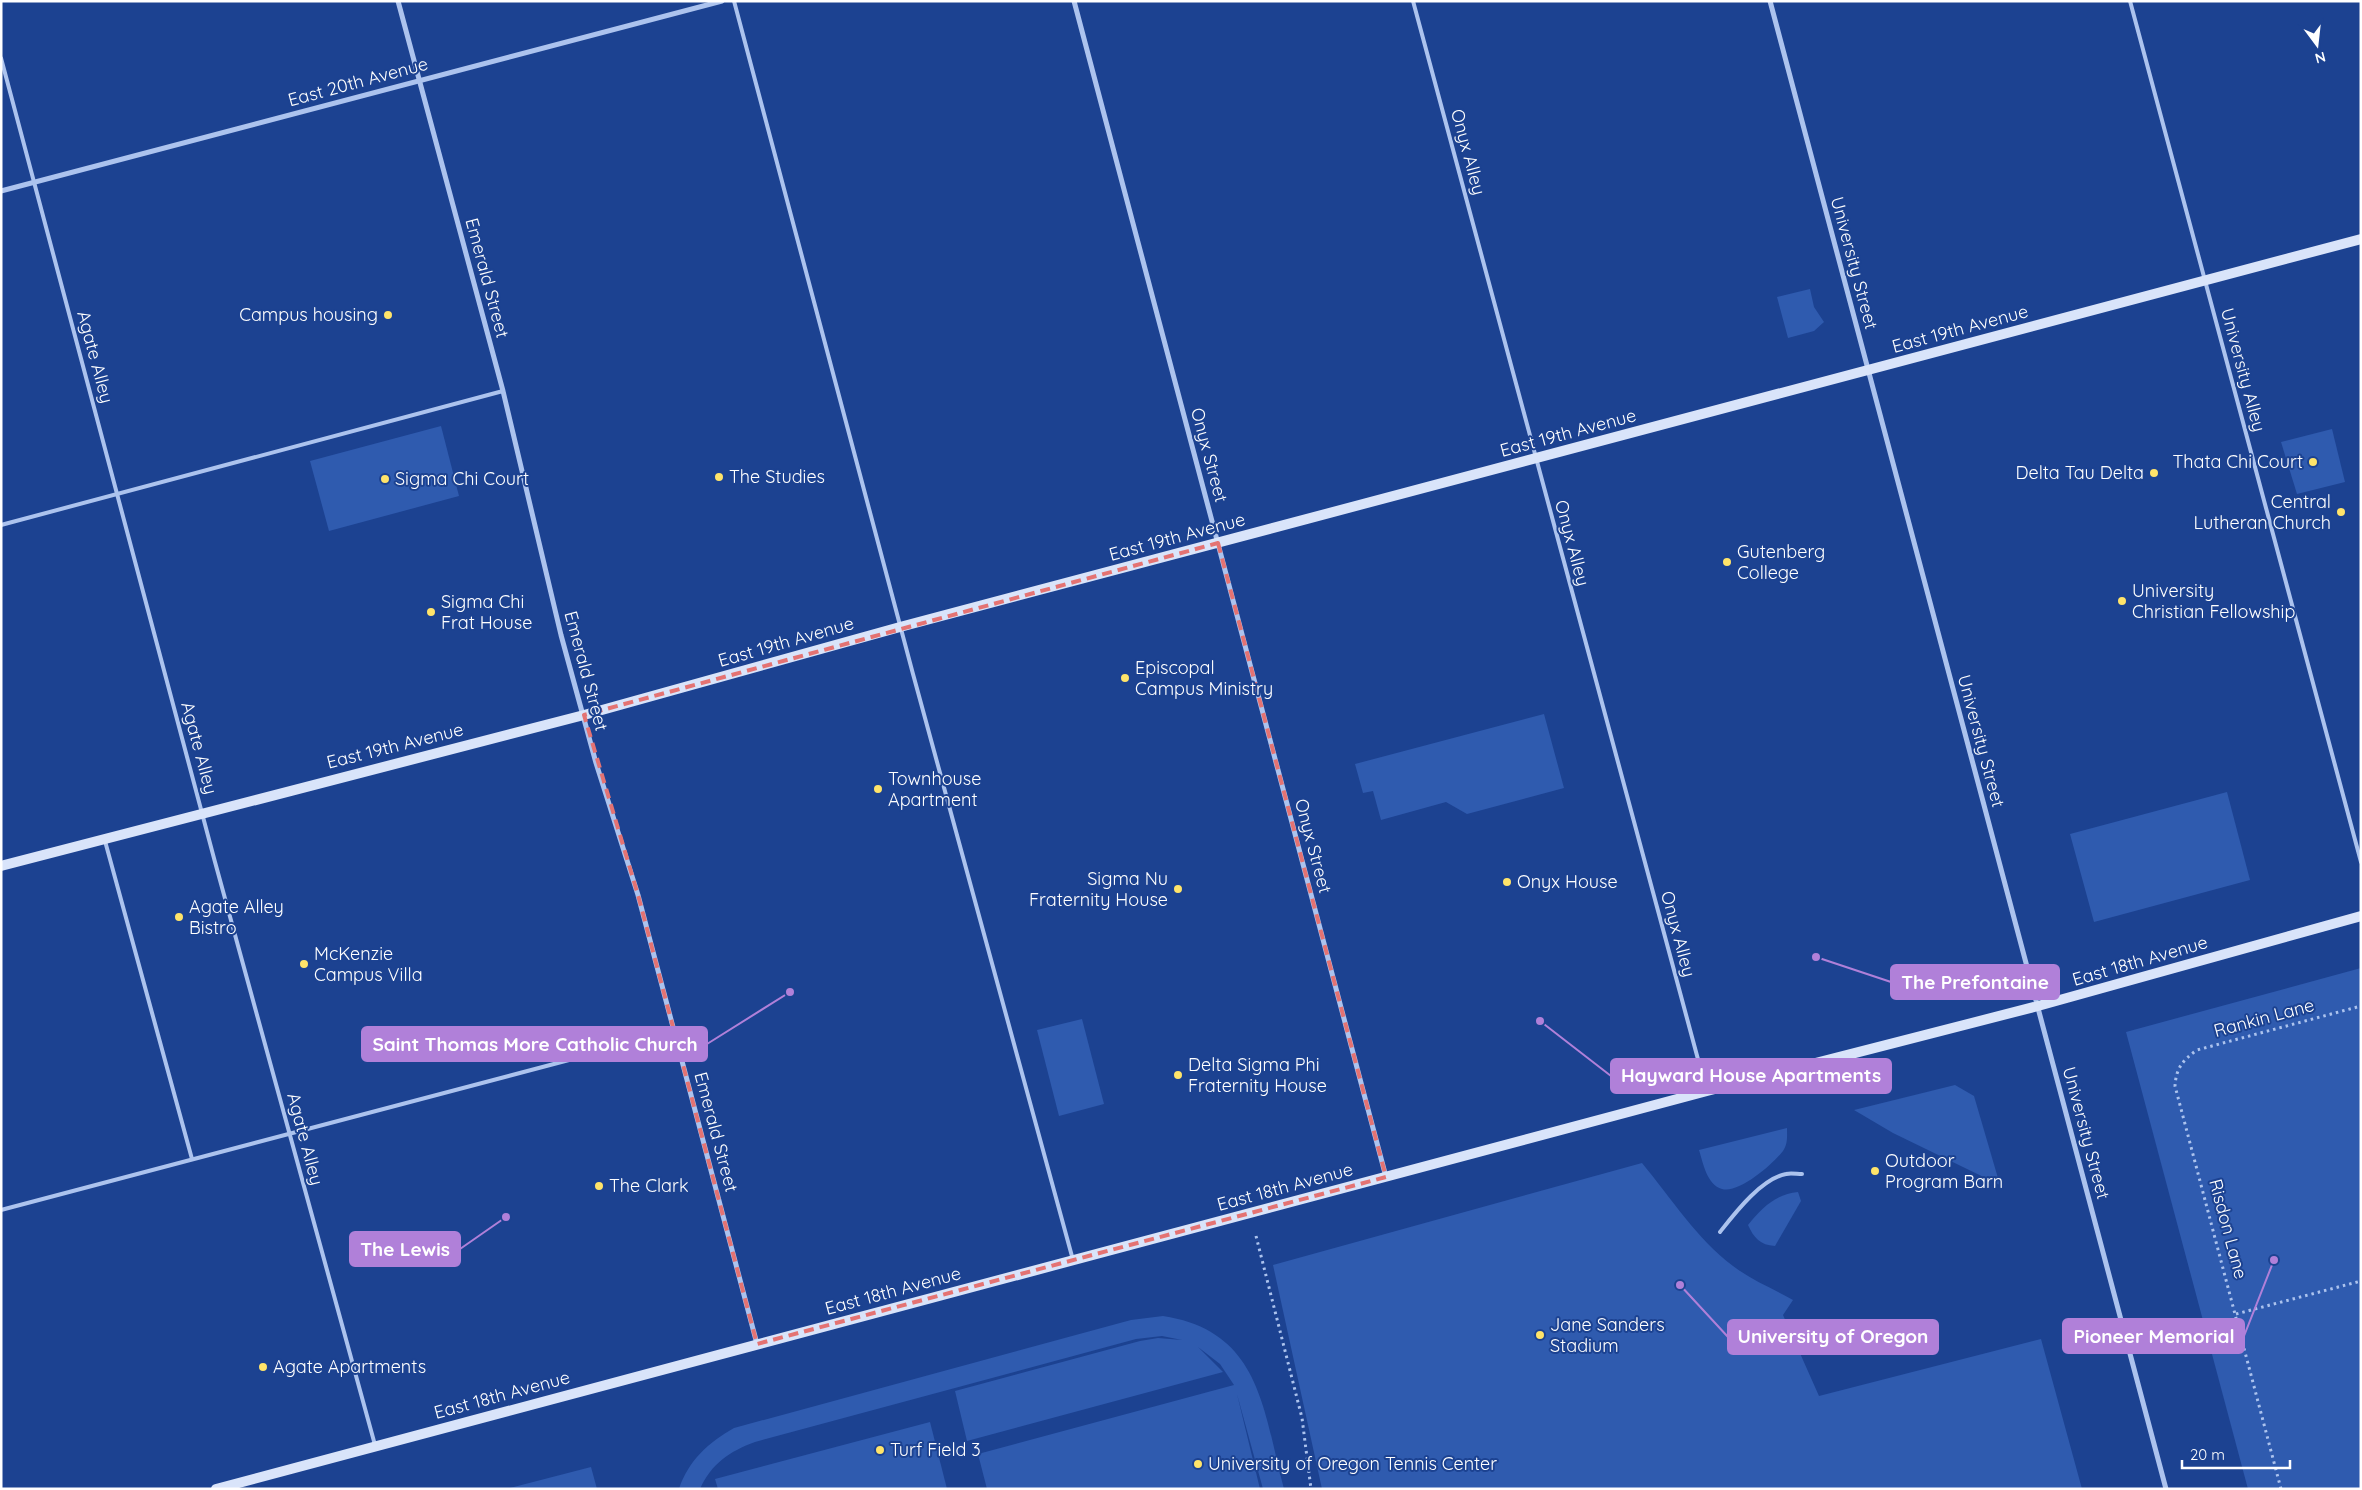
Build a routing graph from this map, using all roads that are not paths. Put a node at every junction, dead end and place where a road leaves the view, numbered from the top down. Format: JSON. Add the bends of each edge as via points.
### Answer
{"nodes":[{"id":1,"x":398,"y":1,"type":"edge"},
{"id":2,"x":722,"y":1,"type":"edge"},
{"id":3,"x":734,"y":1,"type":"edge"},
{"id":4,"x":1074,"y":1,"type":"edge"},
{"id":5,"x":1413,"y":1,"type":"edge"},
{"id":6,"x":1770,"y":1,"type":"edge"},
{"id":7,"x":2130,"y":1,"type":"edge"},
{"id":8,"x":1,"y":58,"type":"edge"},
{"id":9,"x":420,"y":80,"type":"junction"},
{"id":10,"x":36,"y":182,"type":"junction"},
{"id":11,"x":1,"y":191,"type":"edge"},
{"id":12,"x":2361,"y":239,"type":"edge"},
{"id":13,"x":2205,"y":280,"type":"junction"},
{"id":14,"x":1868,"y":370,"type":"junction"},
{"id":15,"x":504,"y":391,"type":"junction"},
{"id":16,"x":1535,"y":459,"type":"junction"},
{"id":17,"x":117,"y":494,"type":"junction"},
{"id":18,"x":1,"y":525,"type":"edge"},
{"id":19,"x":1218,"y":542,"type":"junction"},
{"id":20,"x":900,"y":627,"type":"junction"},
{"id":21,"x":584,"y":715,"type":"junction"},
{"id":22,"x":202,"y":812,"type":"junction"},
{"id":23,"x":105,"y":838,"type":"junction"},
{"id":24,"x":2361,"y":862,"type":"edge"},
{"id":25,"x":1,"y":866,"type":"edge"},
{"id":26,"x":2361,"y":916,"type":"edge"},
{"id":27,"x":2038,"y":1006,"type":"junction"},
{"id":28,"x":675,"y":1032,"type":"junction"},
{"id":29,"x":1707,"y":1091,"type":"junction"},
{"id":30,"x":290,"y":1134,"type":"junction"},
{"id":31,"x":192,"y":1159,"type":"junction"},
{"id":32,"x":1802,"y":1174,"type":"dead end"},
{"id":33,"x":1386,"y":1177,"type":"junction"},
{"id":34,"x":1,"y":1210,"type":"edge"},
{"id":35,"x":1720,"y":1232,"type":"dead end"},
{"id":36,"x":1073,"y":1260,"type":"junction"},
{"id":37,"x":757,"y":1344,"type":"junction"},
{"id":38,"x":375,"y":1445,"type":"junction"},
{"id":39,"x":216,"y":1489,"type":"edge"},
{"id":40,"x":2166,"y":1489,"type":"edge"}],
"edges":[{"from":1,"to":9,"type":"street","name":"Emerald Street"},
{"from":2,"to":9,"type":"street","name":"East 20th Avenue"},
{"from":3,"to":20,"type":"lane"},
{"from":4,"to":19,"type":"street","name":"Onyx Street"},
{"from":5,"to":16,"type":"lane","name":"Onyx Alley"},
{"from":6,"to":14,"type":"street","name":"University Street"},
{"from":7,"to":13,"type":"lane","name":"University Alley"},
{"from":8,"to":10,"type":"lane","name":"Agate Alley"},
{"from":9,"to":10,"type":"street","name":"East 20th Avenue"},
{"from":9,"to":15,"type":"street","name":"Emerald Street"},
{"from":10,"to":11,"type":"street","name":"East 20th Avenue"},
{"from":10,"to":17,"type":"lane","name":"Agate Alley"},
{"from":12,"to":13,"type":"street","name":"East 19th Avenue"},
{"from":13,"to":14,"type":"street","name":"East 19th Avenue"},
{"from":13,"to":24,"type":"lane","name":"University Alley"},
{"from":14,"to":16,"type":"street","name":"East 19th Avenue"},
{"from":14,"to":27,"type":"street","name":"University Street"},
{"from":15,"to":17,"type":"lane"},
{"from":15,"to":21,"type":"street","name":"Emerald Street","via":[[561,635]]},
{"from":16,"to":19,"type":"street","name":"East 19th Avenue"},
{"from":16,"to":29,"type":"lane","name":"Onyx Alley"},
{"from":17,"to":18,"type":"lane"},
{"from":17,"to":22,"type":"lane","name":"Agate Alley"},
{"from":19,"to":20,"type":"street","name":"East 19th Avenue"},
{"from":19,"to":33,"type":"street","name":"Onyx Street"},
{"from":20,"to":21,"type":"street","name":"East 19th Avenue"},
{"from":20,"to":36,"type":"lane"},
{"from":21,"to":22,"type":"street","name":"East 19th Avenue"},
{"from":21,"to":28,"type":"street","name":"Emerald Street"},
{"from":22,"to":23,"type":"street","name":"East 19th Avenue"},
{"from":22,"to":30,"type":"lane","name":"Agate Alley"},
{"from":23,"to":25,"type":"street","name":"East 19th Avenue"},
{"from":23,"to":31,"type":"lane"},
{"from":26,"to":27,"type":"street","name":"East 18th Avenue"},
{"from":27,"to":29,"type":"street","name":"East 18th Avenue"},
{"from":27,"to":40,"type":"street","name":"University Street"},
{"from":28,"to":30,"type":"lane"},
{"from":28,"to":37,"type":"street","name":"Emerald Street"},
{"from":29,"to":33,"type":"street","name":"East 18th Avenue"},
{"from":30,"to":31,"type":"lane"},
{"from":30,"to":38,"type":"lane","name":"Agate Alley"},
{"from":31,"to":34,"type":"lane"},
{"from":32,"to":35,"type":"lane","via":[[1785,1174],[1769,1182],[1743,1204]]},
{"from":33,"to":36,"type":"street","name":"East 18th Avenue"},
{"from":36,"to":37,"type":"street","name":"East 18th Avenue"},
{"from":37,"to":38,"type":"street","name":"East 18th Avenue"},
{"from":38,"to":39,"type":"street","name":"East 18th Avenue"}]}
